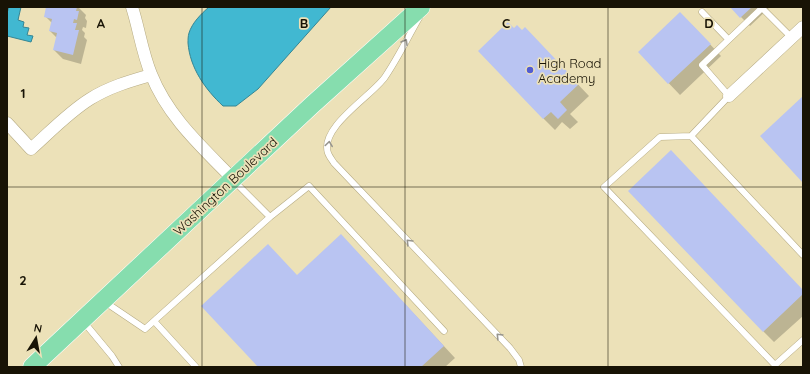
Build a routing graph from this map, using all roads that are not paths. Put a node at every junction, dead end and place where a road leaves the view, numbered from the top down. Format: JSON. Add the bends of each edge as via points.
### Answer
{"nodes":[{"id":1,"x":133,"y":7,"type":"edge"},
{"id":2,"x":421,"y":7,"type":"edge"},
{"id":3,"x":425,"y":7,"type":"edge"},
{"id":4,"x":702,"y":12,"type":"dead end"},
{"id":5,"x":803,"y":27,"type":"edge"},
{"id":6,"x":791,"y":38,"type":"junction"},
{"id":7,"x":728,"y":39,"type":"junction"},
{"id":8,"x":152,"y":75,"type":"junction"},
{"id":9,"x":729,"y":96,"type":"junction"},
{"id":10,"x":7,"y":123,"type":"edge"},
{"id":11,"x":692,"y":136,"type":"junction"},
{"id":12,"x":233,"y":179,"type":"junction"},
{"id":13,"x":270,"y":218,"type":"junction"},
{"id":14,"x":803,"y":255,"type":"edge"},
{"id":15,"x":103,"y":300,"type":"junction"},
{"id":16,"x":82,"y":320,"type":"junction"},
{"id":17,"x":154,"y":321,"type":"junction"},
{"id":18,"x":444,"y":330,"type":"dead end"},
{"id":19,"x":803,"y":340,"type":"edge"},
{"id":20,"x":32,"y":367,"type":"edge"},
{"id":21,"x":119,"y":367,"type":"edge"},
{"id":22,"x":196,"y":367,"type":"edge"},
{"id":23,"x":521,"y":367,"type":"edge"}],
"edges":[{"from":1,"to":8,"type":"street","via":[[142,49]]},
{"from":2,"to":12,"type":"main road","name":"Washington Boulevard"},
{"from":23,"to":3,"type":"lane","one_way":true,"via":[[510,348],[334,163],[328,152],[327,141],[336,126],[384,78]]},
{"from":4,"to":7,"type":"lane"},
{"from":5,"to":6,"type":"street"},
{"from":6,"to":7,"type":"lane","via":[[762,8]]},
{"from":6,"to":9,"type":"street"},
{"from":7,"to":9,"type":"lane","via":[[702,65]]},
{"from":8,"to":10,"type":"street","via":[[127,82],[91,98],[31,149]]},
{"from":8,"to":12,"type":"street","via":[[172,114]]},
{"from":9,"to":11,"type":"lane"},
{"from":11,"to":14,"type":"lane"},
{"from":11,"to":19,"type":"lane","via":[[660,137],[604,187],[775,365]]},
{"from":12,"to":13,"type":"lane"},
{"from":12,"to":15,"type":"main road","name":"Washington Boulevard"},
{"from":13,"to":17,"type":"lane"},
{"from":13,"to":18,"type":"lane","via":[[309,186]]},
{"from":15,"to":16,"type":"main road","name":"Washington Boulevard"},
{"from":15,"to":17,"type":"lane","via":[[145,329]]},
{"from":16,"to":20,"type":"main road","name":"Washington Boulevard"},
{"from":16,"to":21,"type":"lane"},
{"from":17,"to":22,"type":"lane"}]}
